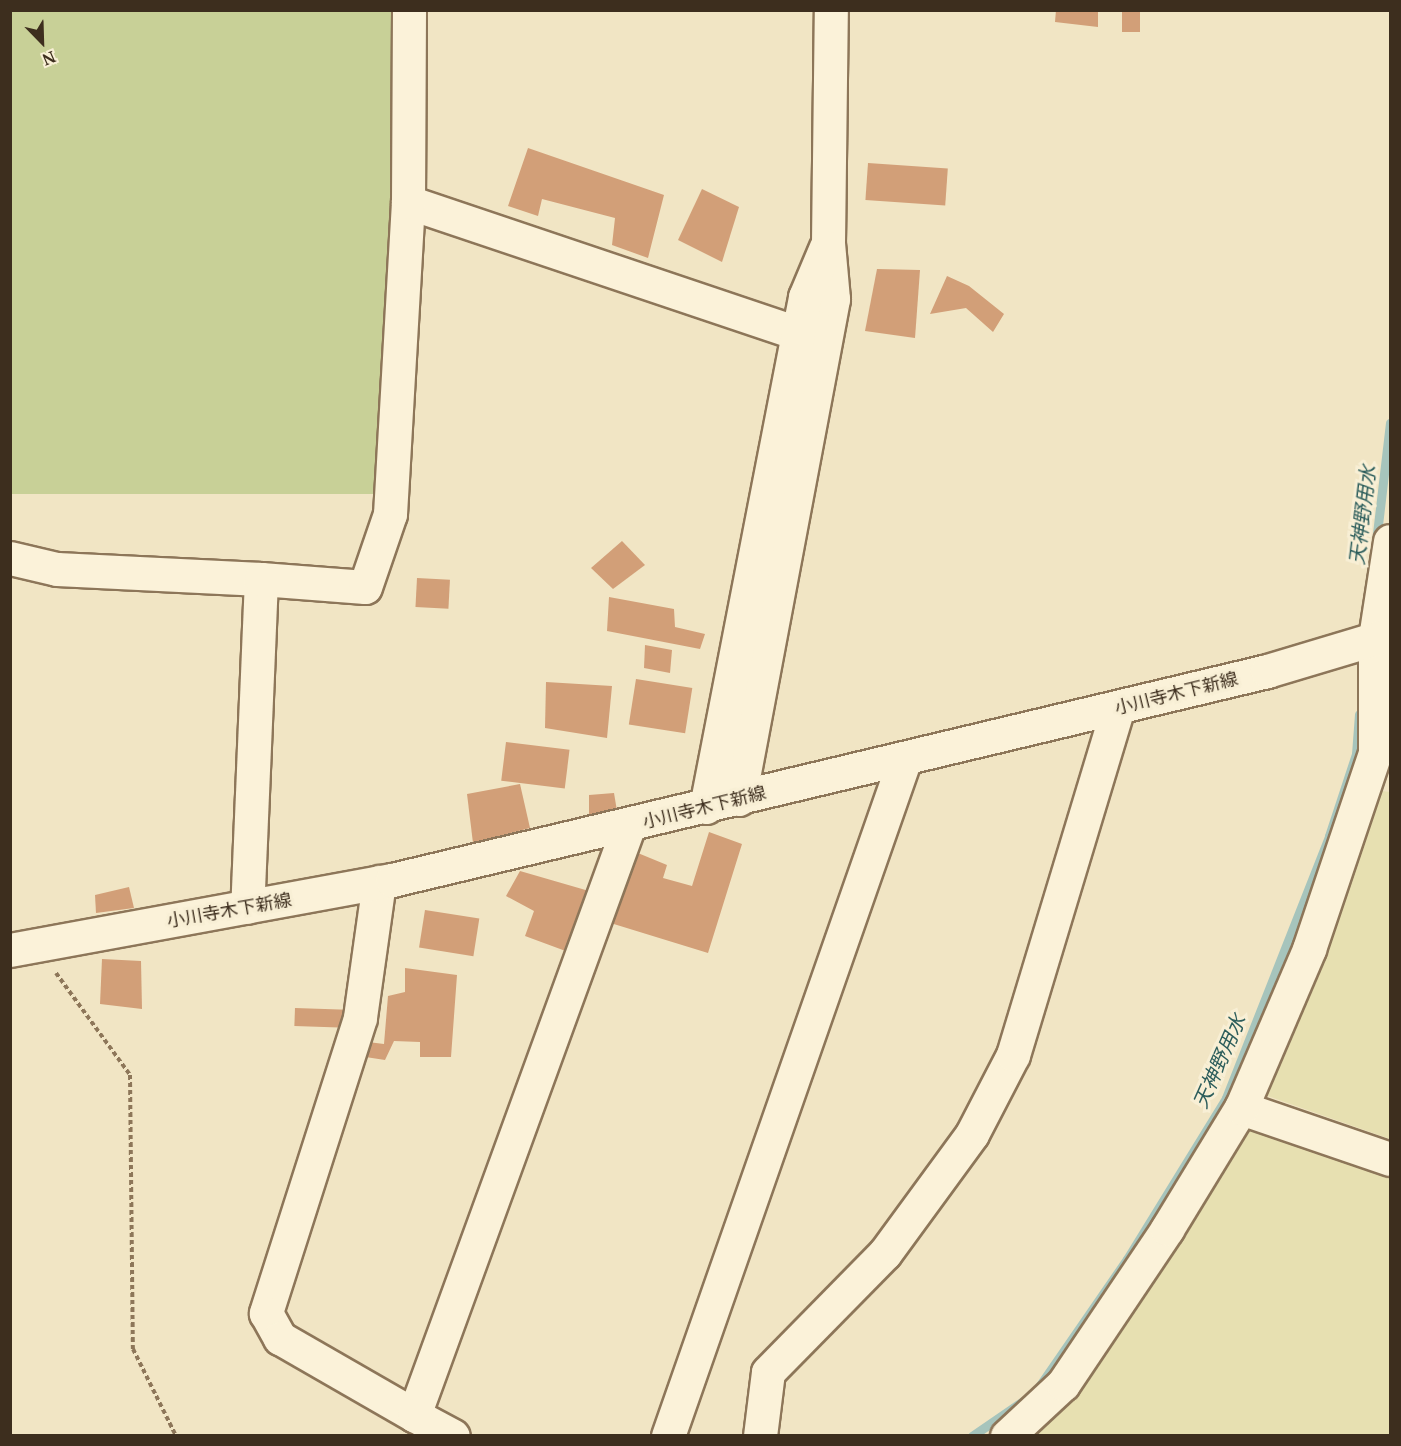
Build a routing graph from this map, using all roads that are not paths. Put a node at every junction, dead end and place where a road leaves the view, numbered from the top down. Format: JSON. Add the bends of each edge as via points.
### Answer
{"nodes":[{"id":1,"x":409,"y":10,"type":"edge"},
{"id":2,"x":831,"y":10,"type":"edge"},
{"id":3,"x":408,"y":202,"type":"junction"},
{"id":4,"x":828,"y":243,"type":"junction"},
{"id":5,"x":798,"y":333,"type":"junction"},
{"id":6,"x":1390,"y":541,"type":"edge"},
{"id":7,"x":10,"y":558,"type":"edge"},
{"id":8,"x":261,"y":579,"type":"junction"},
{"id":9,"x":1383,"y":636,"type":"edge"},
{"id":10,"x":1118,"y":707,"type":"junction"},
{"id":11,"x":904,"y":758,"type":"junction"},
{"id":12,"x":739,"y":799,"type":"junction"},
{"id":13,"x":706,"y":807,"type":"junction"},
{"id":14,"x":629,"y":825,"type":"junction"},
{"id":15,"x":379,"y":882,"type":"junction"},
{"id":16,"x":247,"y":907,"type":"junction"},
{"id":17,"x":22,"y":948,"type":"edge"},
{"id":18,"x":1241,"y":1108,"type":"junction"},
{"id":19,"x":1390,"y":1159,"type":"edge"},
{"id":20,"x":414,"y":1415,"type":"junction"},
{"id":21,"x":453,"y":1436,"type":"edge"},
{"id":22,"x":668,"y":1436,"type":"edge"},
{"id":23,"x":760,"y":1436,"type":"edge"},
{"id":24,"x":1006,"y":1436,"type":"edge"}],
"edges":[{"from":1,"to":3,"type":"street"},
{"from":2,"to":4,"type":"street"},
{"from":3,"to":5,"type":"street"},
{"from":3,"to":8,"type":"street","via":[[390,514],[365,587]]},
{"from":4,"to":5,"type":"street","via":[[805,297]]},
{"from":4,"to":12,"type":"street","via":[[833,298]]},
{"from":5,"to":13,"type":"street"},
{"from":6,"to":9,"type":"street"},
{"from":7,"to":8,"type":"street","via":[[57,569]]},
{"from":8,"to":16,"type":"street"},
{"from":9,"to":10,"type":"street","name":"小川寺木下新線","via":[[1267,671]]},
{"from":9,"to":18,"type":"street","via":[[1375,753],[1309,949]]},
{"from":10,"to":11,"type":"street","name":"小川寺木下新線"},
{"from":10,"to":23,"type":"street","via":[[1013,1055],[972,1134],[885,1253],[768,1372]]},
{"from":11,"to":12,"type":"street","name":"小川寺木下新線"},
{"from":11,"to":22,"type":"street"},
{"from":12,"to":13,"type":"street","name":"小川寺木下新線"},
{"from":13,"to":14,"type":"street","name":"小川寺木下新線"},
{"from":14,"to":15,"type":"street","name":"小川寺木下新線"},
{"from":14,"to":20,"type":"street"},
{"from":15,"to":16,"type":"street","name":"小川寺木下新線"},
{"from":15,"to":20,"type":"street","via":[[360,1018],[266,1313],[280,1338]]},
{"from":16,"to":17,"type":"street","name":"小川寺木下新線"},
{"from":18,"to":19,"type":"street"},
{"from":18,"to":24,"type":"street","via":[[1167,1229],[1063,1384]]},
{"from":20,"to":21,"type":"street"}]}
